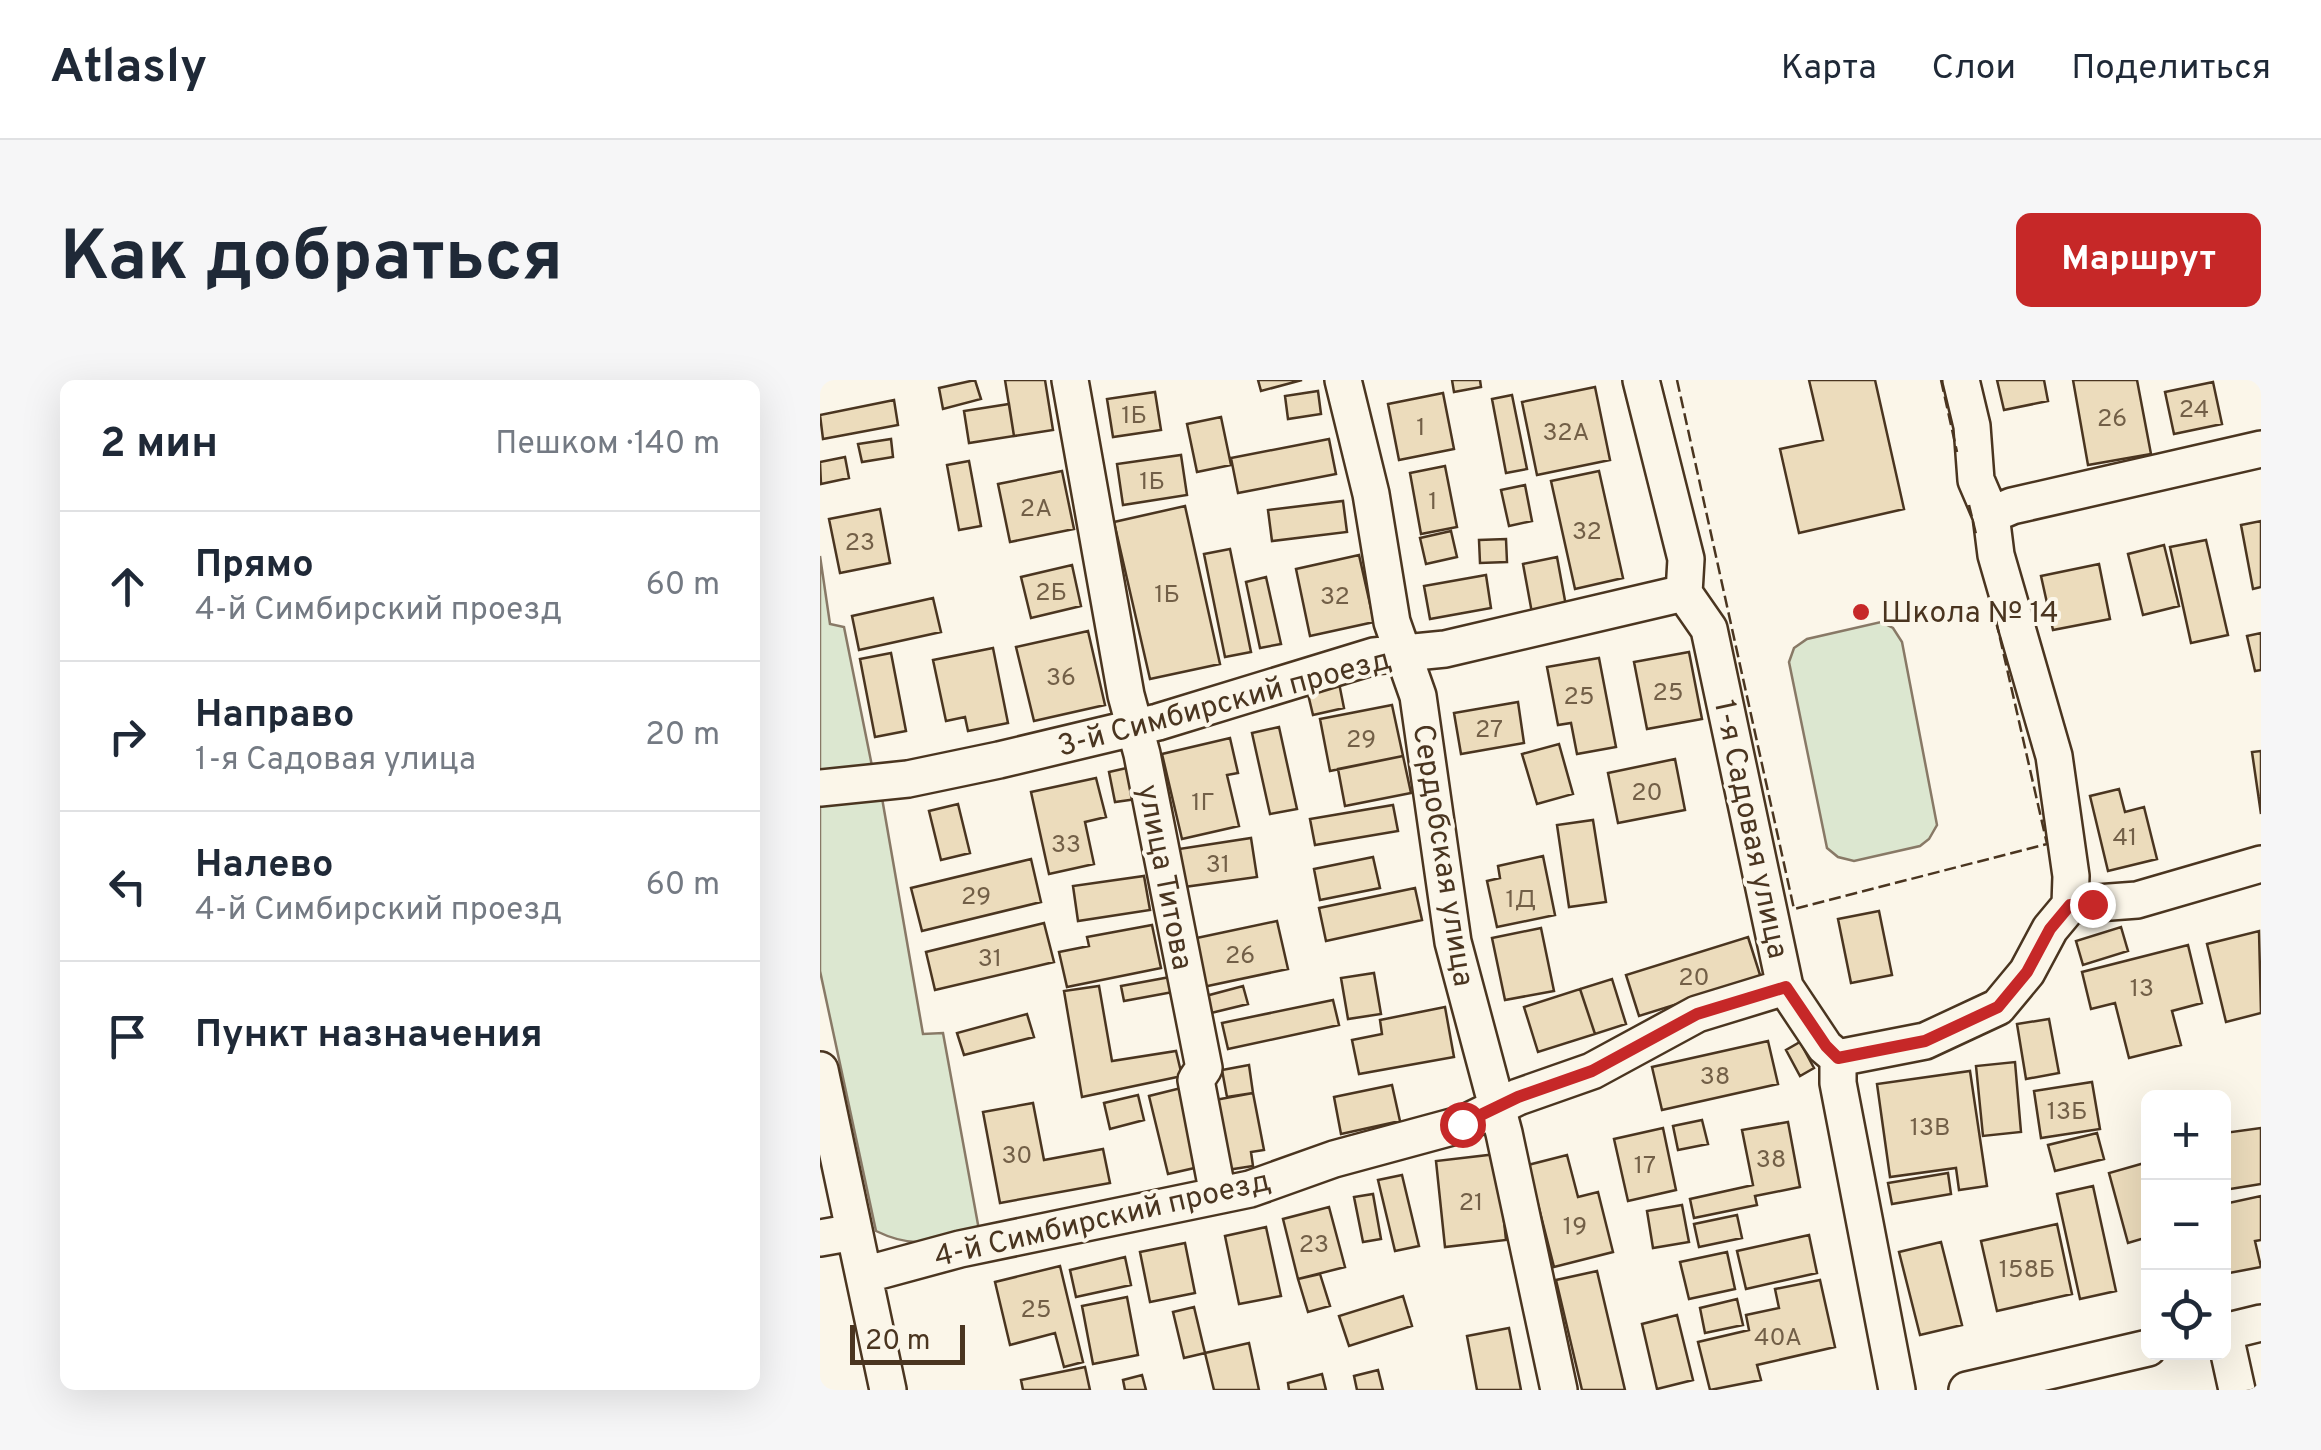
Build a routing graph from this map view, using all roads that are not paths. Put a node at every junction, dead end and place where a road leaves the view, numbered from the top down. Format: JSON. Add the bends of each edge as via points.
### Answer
{"nodes":[{"id":1,"x":1070,"y":380,"type":"edge"},
{"id":2,"x":1343,"y":380,"type":"edge"},
{"id":3,"x":1641,"y":380,"type":"edge"},
{"id":4,"x":1960,"y":380,"type":"edge"},
{"id":5,"x":2261,"y":449,"type":"edge"},
{"id":6,"x":1991,"y":515,"type":"junction"},
{"id":7,"x":1684,"y":593,"type":"junction"},
{"id":8,"x":1401,"y":654,"type":"junction"},
{"id":9,"x":1136,"y":726,"type":"junction"},
{"id":10,"x":820,"y":788,"type":"edge"},
{"id":11,"x":2261,"y":864,"type":"edge"},
{"id":12,"x":2070,"y":905,"type":"junction"},
{"id":13,"x":1786,"y":987,"type":"junction"},
{"id":14,"x":1838,"y":1058,"type":"junction"},
{"id":15,"x":820,"y":1070,"type":"edge"},
{"id":16,"x":1496,"y":1107,"type":"junction"},
{"id":17,"x":1218,"y":1194,"type":"junction"},
{"id":18,"x":837,"y":1235,"type":"edge"},
{"id":19,"x":864,"y":1274,"type":"junction"},
{"id":20,"x":2261,"y":1323,"type":"edge"},
{"id":21,"x":2231,"y":1330,"type":"edge"},
{"id":22,"x":2141,"y":1351,"type":"edge"},
{"id":23,"x":2230,"y":1360,"type":"edge"},
{"id":24,"x":2076,"y":1377,"type":"edge"},
{"id":25,"x":888,"y":1390,"type":"edge"},
{"id":26,"x":1559,"y":1390,"type":"edge"},
{"id":27,"x":1897,"y":1390,"type":"edge"},
{"id":28,"x":1967,"y":1390,"type":"edge"},
{"id":29,"x":2237,"y":1390,"type":"edge"}],
"edges":[{"from":1,"to":9,"type":"street","name":"улица Титова"},
{"from":2,"to":8,"type":"street","name":"Сердобская улица"},
{"from":3,"to":7,"type":"street","via":[[1686,559]]},
{"from":4,"to":6,"type":"street","via":[[1976,480]]},
{"from":5,"to":6,"type":"street"},
{"from":6,"to":12,"type":"street","via":[[1996,555],[2054,756]]},
{"from":7,"to":8,"type":"street","name":"3-й Симбирский проезд"},
{"from":7,"to":13,"type":"street","name":"1-я Садовая улица","via":[[1710,629]]},
{"from":8,"to":9,"type":"street","name":"3-й Симбирский проезд","via":[[1374,656]]},
{"from":8,"to":16,"type":"street","name":"Сердобская улица","via":[[1418,696],[1452,942]]},
{"from":9,"to":10,"type":"street","name":"3-й Симбирский проезд","via":[[926,775]]},
{"from":9,"to":17,"type":"street","name":"улица Титова","via":[[1204,1068],[1196,1080]]},
{"from":11,"to":12,"type":"street","via":[[2137,900]]},
{"from":12,"to":14,"type":"street","via":[[1998,1007],[1925,1041]]},
{"from":13,"to":14,"type":"street","name":"1-я Садовая улица"},
{"from":13,"to":16,"type":"street","name":"4-й Симбирский проезд","via":[[1697,1014],[1592,1071]]},
{"from":14,"to":27,"type":"street"},
{"from":15,"to":18,"type":"street"},
{"from":16,"to":17,"type":"street","name":"4-й Симбирский проезд","via":[[1462,1124]]},
{"from":16,"to":26,"type":"street","name":"Сердобская улица"},
{"from":17,"to":19,"type":"street","name":"4-й Симбирский проезд"},
{"from":18,"to":19,"type":"street"},
{"from":19,"to":25,"type":"street"},
{"from":20,"to":21,"type":"street"},
{"from":22,"to":24,"type":"street"},
{"from":23,"to":29,"type":"street"},
{"from":24,"to":28,"type":"street"}]}
